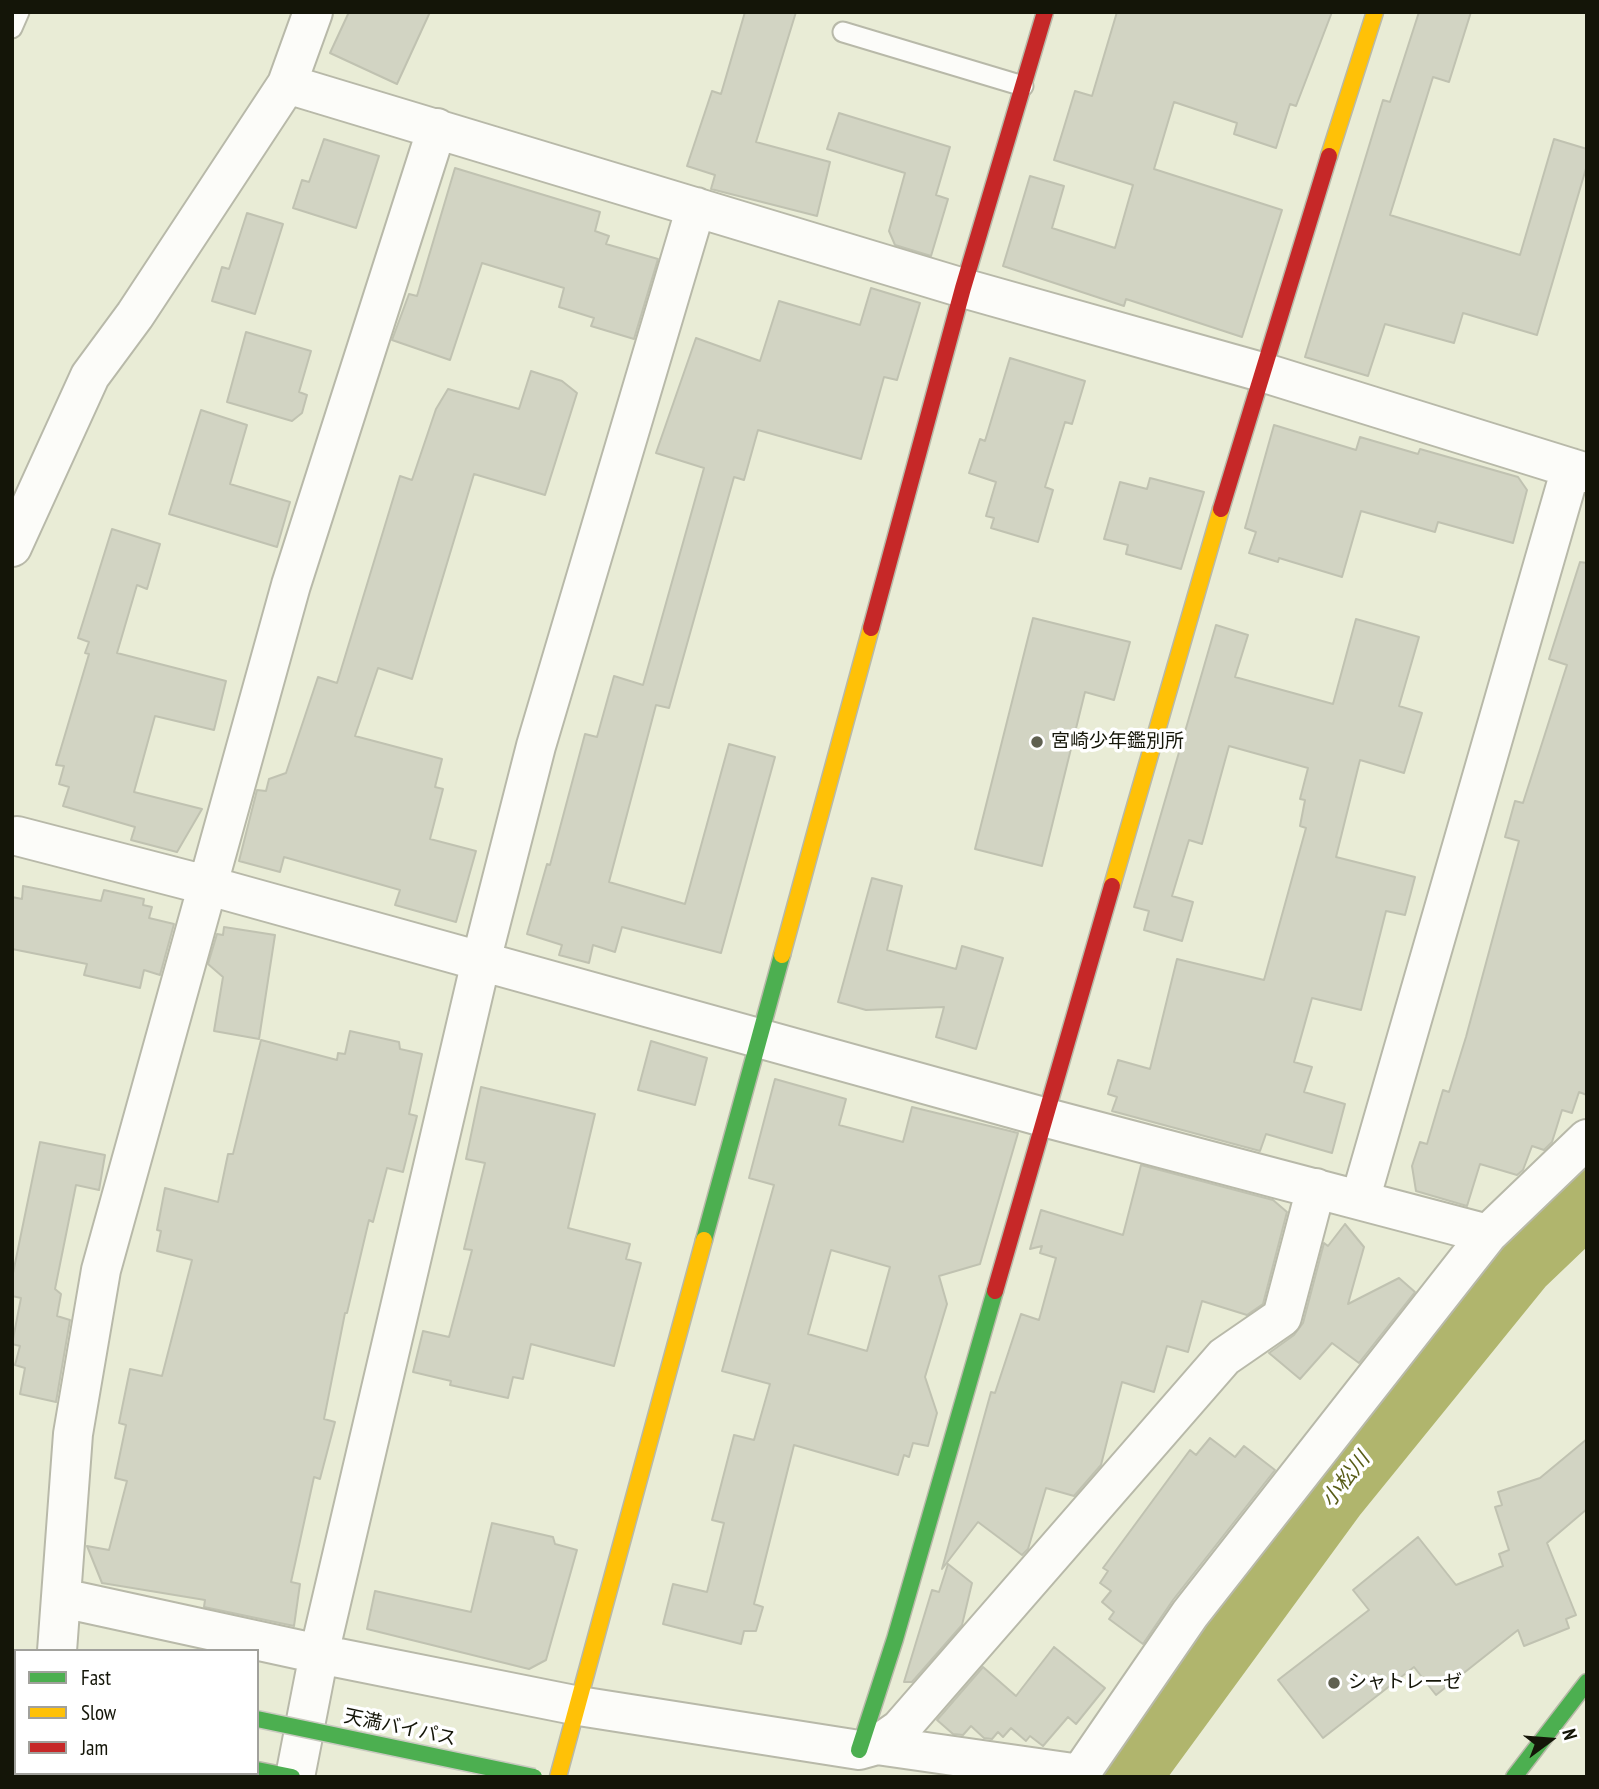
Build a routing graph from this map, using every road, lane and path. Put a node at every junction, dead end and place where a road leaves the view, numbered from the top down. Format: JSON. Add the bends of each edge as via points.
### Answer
{"nodes":[{"id":1,"x":19,"y":12,"type":"edge"},
{"id":2,"x":313,"y":12,"type":"edge"},
{"id":3,"x":1045,"y":12,"type":"edge"},
{"id":4,"x":1375,"y":12,"type":"edge"},
{"id":5,"x":12,"y":28,"type":"edge"},
{"id":6,"x":843,"y":32,"type":"dead end"},
{"id":7,"x":287,"y":83,"type":"junction"},
{"id":8,"x":1023,"y":86,"type":"junction"},
{"id":9,"x":437,"y":128,"type":"junction"},
{"id":10,"x":696,"y":207,"type":"junction"},
{"id":11,"x":963,"y":288,"type":"junction"},
{"id":12,"x":1265,"y":373,"type":"junction"},
{"id":13,"x":1579,"y":470,"type":"edge"},
{"id":14,"x":12,"y":547,"type":"edge"},
{"id":15,"x":17,"y":836,"type":"dead end"},
{"id":16,"x":206,"y":885,"type":"junction"},
{"id":17,"x":481,"y":961,"type":"junction"},
{"id":18,"x":759,"y":1040,"type":"junction"},
{"id":19,"x":1047,"y":1118,"type":"junction"},
{"id":20,"x":1587,"y":1139,"type":"edge"},
{"id":21,"x":1316,"y":1188,"type":"junction"},
{"id":22,"x":1360,"y":1200,"type":"junction"},
{"id":23,"x":1488,"y":1234,"type":"junction"},
{"id":24,"x":62,"y":1598,"type":"junction"},
{"id":25,"x":57,"y":1649,"type":"edge"},
{"id":26,"x":319,"y":1654,"type":"junction"},
{"id":27,"x":1587,"y":1682,"type":"edge"},
{"id":28,"x":579,"y":1706,"type":"junction"},
{"id":29,"x":259,"y":1719,"type":"edge"},
{"id":30,"x":868,"y":1747,"type":"junction"},
{"id":31,"x":259,"y":1769,"type":"edge"},
{"id":32,"x":293,"y":1777,"type":"edge"},
{"id":33,"x":534,"y":1777,"type":"edge"},
{"id":34,"x":558,"y":1777,"type":"edge"},
{"id":35,"x":1514,"y":1777,"type":"edge"}],
"edges":[{"from":1,"to":5,"type":"lane"},
{"from":2,"to":7,"type":"street"},
{"from":3,"to":8,"type":"main road"},
{"from":4,"to":12,"type":"main road","via":[[1300,246]]},
{"from":6,"to":8,"type":"lane"},
{"from":7,"to":9,"type":"street"},
{"from":7,"to":14,"type":"street","via":[[135,316],[90,376]]},
{"from":8,"to":11,"type":"main road"},
{"from":9,"to":10,"type":"street"},
{"from":9,"to":16,"type":"street","via":[[299,559]]},
{"from":10,"to":11,"type":"street"},
{"from":10,"to":17,"type":"street","via":[[536,746]]},
{"from":11,"to":12,"type":"street"},
{"from":11,"to":18,"type":"main road"},
{"from":12,"to":13,"type":"street"},
{"from":12,"to":19,"type":"main road","via":[[1188,621]]},
{"from":13,"to":22,"type":"street"},
{"from":15,"to":16,"type":"street"},
{"from":16,"to":17,"type":"street"},
{"from":16,"to":24,"type":"street","via":[[101,1270],[73,1434]]},
{"from":17,"to":18,"type":"street"},
{"from":17,"to":26,"type":"street"},
{"from":18,"to":19,"type":"street"},
{"from":18,"to":28,"type":"main road"},
{"from":19,"to":21,"type":"street"},
{"from":19,"to":30,"type":"main road","via":[[1029,1168]]},
{"from":20,"to":23,"type":"street"},
{"from":21,"to":22,"type":"street"},
{"from":21,"to":30,"type":"street","via":[[1282,1317],[1224,1357],[900,1729]]},
{"from":22,"to":23,"type":"street"},
{"from":23,"to":30,"type":"street","via":[[1190,1614],[1080,1774]]},
{"from":24,"to":25,"type":"street"},
{"from":24,"to":26,"type":"street"},
{"from":26,"to":28,"type":"street"},
{"from":26,"to":32,"type":"street"},
{"from":27,"to":35,"type":"main road"},
{"from":28,"to":30,"type":"street"},
{"from":28,"to":34,"type":"main road"},
{"from":29,"to":33,"type":"main road","name":"天満バイパス","bridge":true},
{"from":31,"to":32,"type":"main road"}]}
